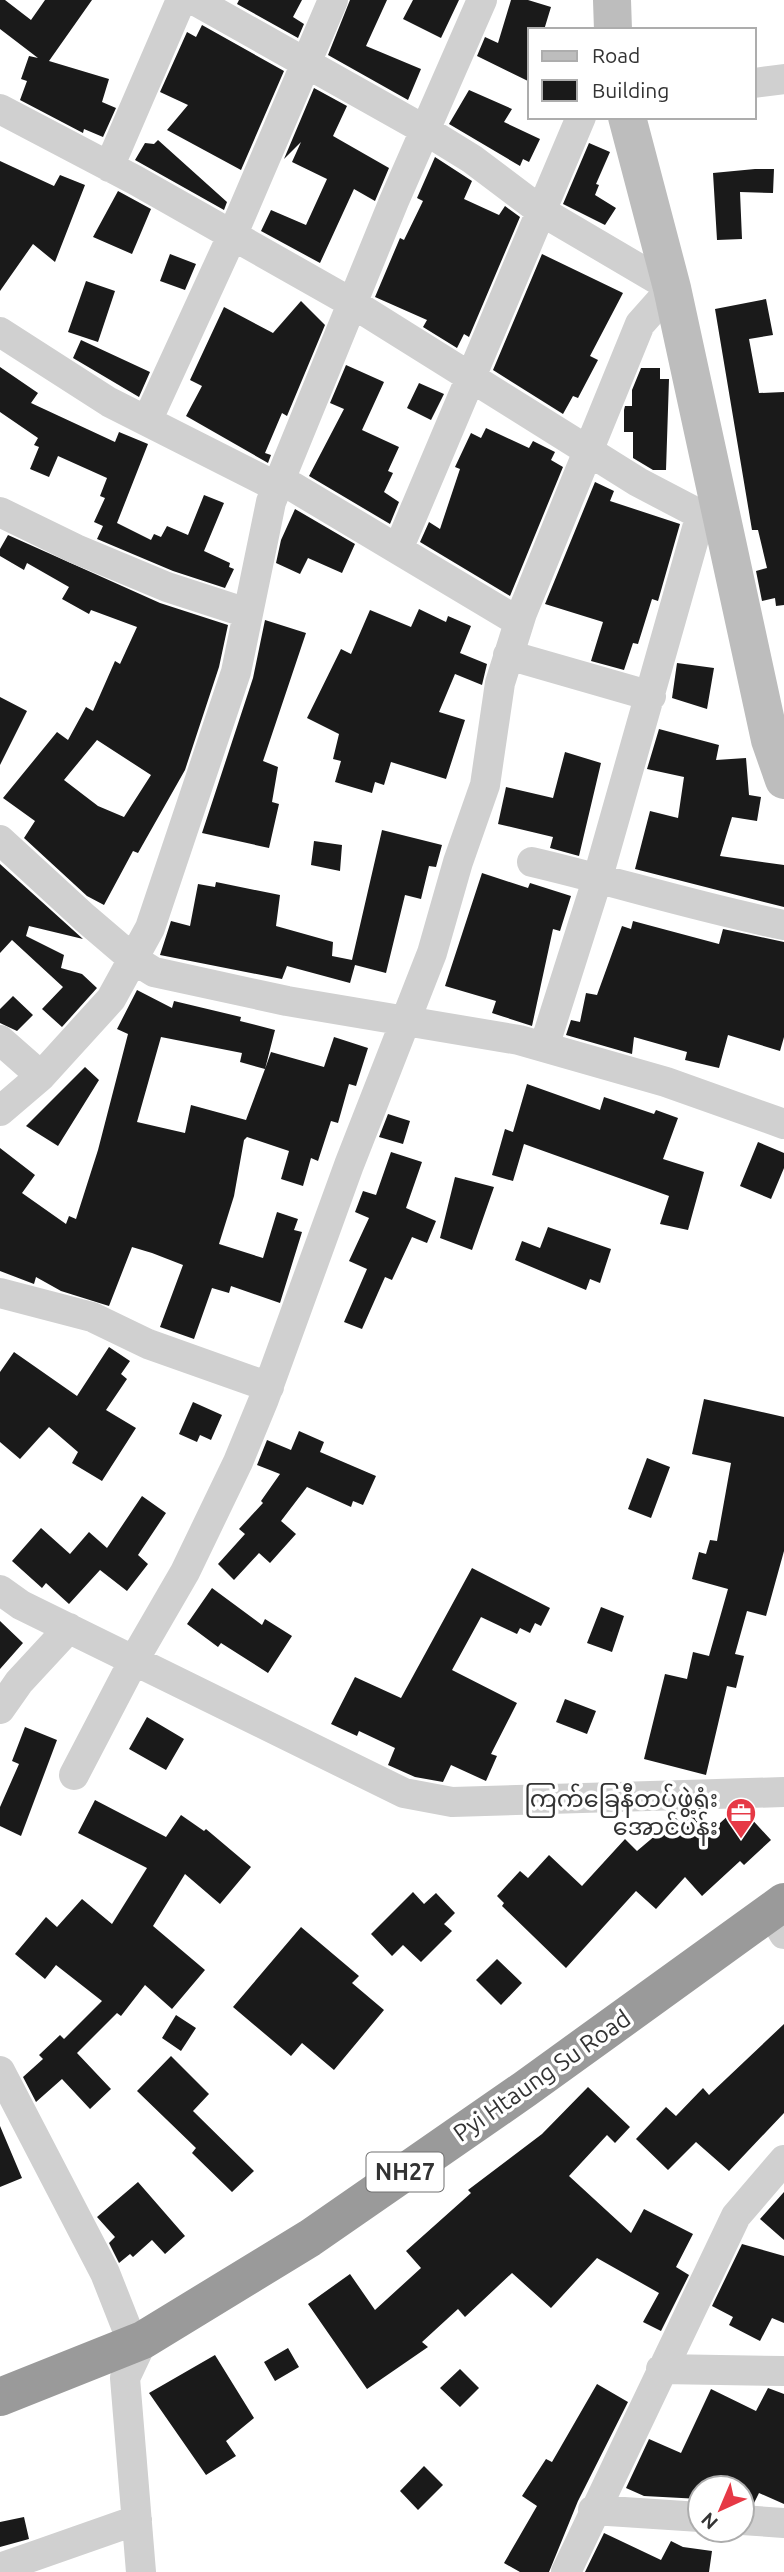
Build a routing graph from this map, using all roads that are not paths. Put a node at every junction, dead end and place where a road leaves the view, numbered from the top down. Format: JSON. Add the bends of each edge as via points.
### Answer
{"nodes":[{"id":1,"x":181,"y":0,"type":"edge"},
{"id":2,"x":194,"y":0,"type":"edge"},
{"id":3,"x":333,"y":0,"type":"edge"},
{"id":4,"x":482,"y":0,"type":"edge"},
{"id":5,"x":612,"y":0,"type":"edge"},
{"id":6,"x":613,"y":28,"type":"edge"},
{"id":7,"x":307,"y":61,"type":"junction"},
{"id":8,"x":784,"y":79,"type":"edge"},
{"id":9,"x":756,"y":83,"type":"edge"},
{"id":10,"x":0,"y":110,"type":"edge"},
{"id":11,"x":580,"y":119,"type":"edge"},
{"id":12,"x":628,"y":119,"type":"edge"},
{"id":13,"x":425,"y":130,"type":"junction"},
{"id":14,"x":109,"y":167,"type":"junction"},
{"id":15,"x":541,"y":211,"type":"junction"},
{"id":16,"x":232,"y":236,"type":"junction"},
{"id":17,"x":672,"y":288,"type":"junction"},
{"id":18,"x":352,"y":303,"type":"junction"},
{"id":19,"x":0,"y":332,"type":"edge"},
{"id":20,"x":469,"y":377,"type":"junction"},
{"id":21,"x":147,"y":421,"type":"junction"},
{"id":22,"x":586,"y":449,"type":"junction"},
{"id":23,"x":279,"y":483,"type":"junction"},
{"id":24,"x":0,"y":512,"type":"edge"},
{"id":25,"x":711,"y":520,"type":"junction"},
{"id":26,"x":398,"y":547,"type":"junction"},
{"id":27,"x":247,"y":613,"type":"junction"},
{"id":28,"x":519,"y":622,"type":"junction"},
{"id":29,"x":508,"y":655,"type":"junction"},
{"id":30,"x":651,"y":696,"type":"junction"},
{"id":31,"x":784,"y":780,"type":"edge"},
{"id":32,"x":0,"y":840,"type":"edge"},
{"id":33,"x":532,"y":862,"type":"dead end"},
{"id":34,"x":598,"y":877,"type":"junction"},
{"id":35,"x":784,"y":925,"type":"edge"},
{"id":36,"x":133,"y":959,"type":"junction"},
{"id":37,"x":406,"y":1020,"type":"junction"},
{"id":38,"x":0,"y":1040,"type":"edge"},
{"id":39,"x":544,"y":1048,"type":"junction"},
{"id":40,"x":41,"y":1076,"type":"junction"},
{"id":41,"x":0,"y":1111,"type":"edge"},
{"id":42,"x":784,"y":1124,"type":"edge"},
{"id":43,"x":0,"y":1293,"type":"edge"},
{"id":44,"x":269,"y":1387,"type":"junction"},
{"id":45,"x":0,"y":1590,"type":"edge"},
{"id":46,"x":69,"y":1628,"type":"junction"},
{"id":47,"x":134,"y":1660,"type":"junction"},
{"id":48,"x":0,"y":1709,"type":"edge"},
{"id":49,"x":74,"y":1775,"type":"dead end"},
{"id":50,"x":784,"y":1792,"type":"edge"},
{"id":51,"x":780,"y":1916,"type":"edge"},
{"id":52,"x":0,"y":2071,"type":"edge"},
{"id":53,"x":784,"y":2160,"type":"edge"},
{"id":54,"x":138,"y":2342,"type":"junction"},
{"id":55,"x":660,"y":2369,"type":"junction"},
{"id":56,"x":784,"y":2371,"type":"edge"},
{"id":57,"x":0,"y":2397,"type":"edge"},
{"id":58,"x":593,"y":2510,"type":"junction"},
{"id":59,"x":686,"y":2516,"type":"edge"},
{"id":60,"x":137,"y":2520,"type":"junction"},
{"id":61,"x":756,"y":2521,"type":"edge"},
{"id":62,"x":784,"y":2523,"type":"edge"},
{"id":63,"x":0,"y":2568,"type":"edge"},
{"id":64,"x":141,"y":2572,"type":"edge"},
{"id":65,"x":566,"y":2572,"type":"edge"}],
"edges":[{"from":1,"to":14,"type":"street"},
{"from":2,"to":7,"type":"street"},
{"from":3,"to":7,"type":"street"},
{"from":4,"to":13,"type":"street"},
{"from":5,"to":6,"type":"main road"},
{"from":7,"to":13,"type":"street"},
{"from":7,"to":16,"type":"street"},
{"from":8,"to":9,"type":"street"},
{"from":10,"to":14,"type":"street"},
{"from":11,"to":15,"type":"street"},
{"from":12,"to":17,"type":"main road"},
{"from":13,"to":15,"type":"street"},
{"from":13,"to":18,"type":"street"},
{"from":14,"to":16,"type":"street"},
{"from":15,"to":17,"type":"street"},
{"from":15,"to":20,"type":"street"},
{"from":16,"to":18,"type":"street"},
{"from":16,"to":21,"type":"street"},
{"from":17,"to":22,"type":"street","via":[[640,324]]},
{"from":17,"to":25,"type":"main road"},
{"from":18,"to":20,"type":"street"},
{"from":18,"to":23,"type":"street"},
{"from":19,"to":21,"type":"street"},
{"from":20,"to":22,"type":"street"},
{"from":20,"to":26,"type":"street"},
{"from":21,"to":23,"type":"street"},
{"from":22,"to":25,"type":"street"},
{"from":22,"to":28,"type":"street"},
{"from":23,"to":26,"type":"street"},
{"from":23,"to":27,"type":"street"},
{"from":24,"to":27,"type":"street","via":[[167,587]]},
{"from":25,"to":30,"type":"street"},
{"from":25,"to":31,"type":"main road"},
{"from":26,"to":28,"type":"street"},
{"from":27,"to":36,"type":"street","via":[[236,672],[150,928]]},
{"from":28,"to":29,"type":"street"},
{"from":29,"to":30,"type":"street"},
{"from":29,"to":37,"type":"street","via":[[485,785]]},
{"from":30,"to":34,"type":"street"},
{"from":32,"to":36,"type":"street"},
{"from":33,"to":34,"type":"street"},
{"from":34,"to":35,"type":"street","via":[[707,910]]},
{"from":34,"to":39,"type":"street"},
{"from":36,"to":37,"type":"street","via":[[167,975]]},
{"from":36,"to":40,"type":"street","via":[[111,999]]},
{"from":37,"to":39,"type":"street"},
{"from":37,"to":44,"type":"street"},
{"from":38,"to":40,"type":"street"},
{"from":39,"to":42,"type":"street","via":[[666,1082]]},
{"from":40,"to":41,"type":"street"},
{"from":43,"to":44,"type":"street","via":[[92,1317],[148,1344]]},
{"from":44,"to":47,"type":"street","via":[[185,1572]]},
{"from":45,"to":46,"type":"street"},
{"from":46,"to":47,"type":"street"},
{"from":46,"to":48,"type":"street"},
{"from":47,"to":49,"type":"street"},
{"from":47,"to":50,"type":"street","via":[[404,1793],[452,1802]]},
{"from":51,"to":54,"type":"highway","name":"Pyi Htaung Su Road","number":"NH27","via":[[310,2238]]},
{"from":52,"to":54,"type":"street"},
{"from":53,"to":55,"type":"street","via":[[736,2216]]},
{"from":54,"to":57,"type":"highway","name":"Pyi Htaung Su Road","number":"NH27"},
{"from":54,"to":60,"type":"street","via":[[125,2378]]},
{"from":55,"to":56,"type":"street"},
{"from":55,"to":58,"type":"street"},
{"from":58,"to":59,"type":"street"},
{"from":58,"to":65,"type":"street"},
{"from":60,"to":63,"type":"street"},
{"from":60,"to":64,"type":"street"},
{"from":61,"to":62,"type":"street"}]}
